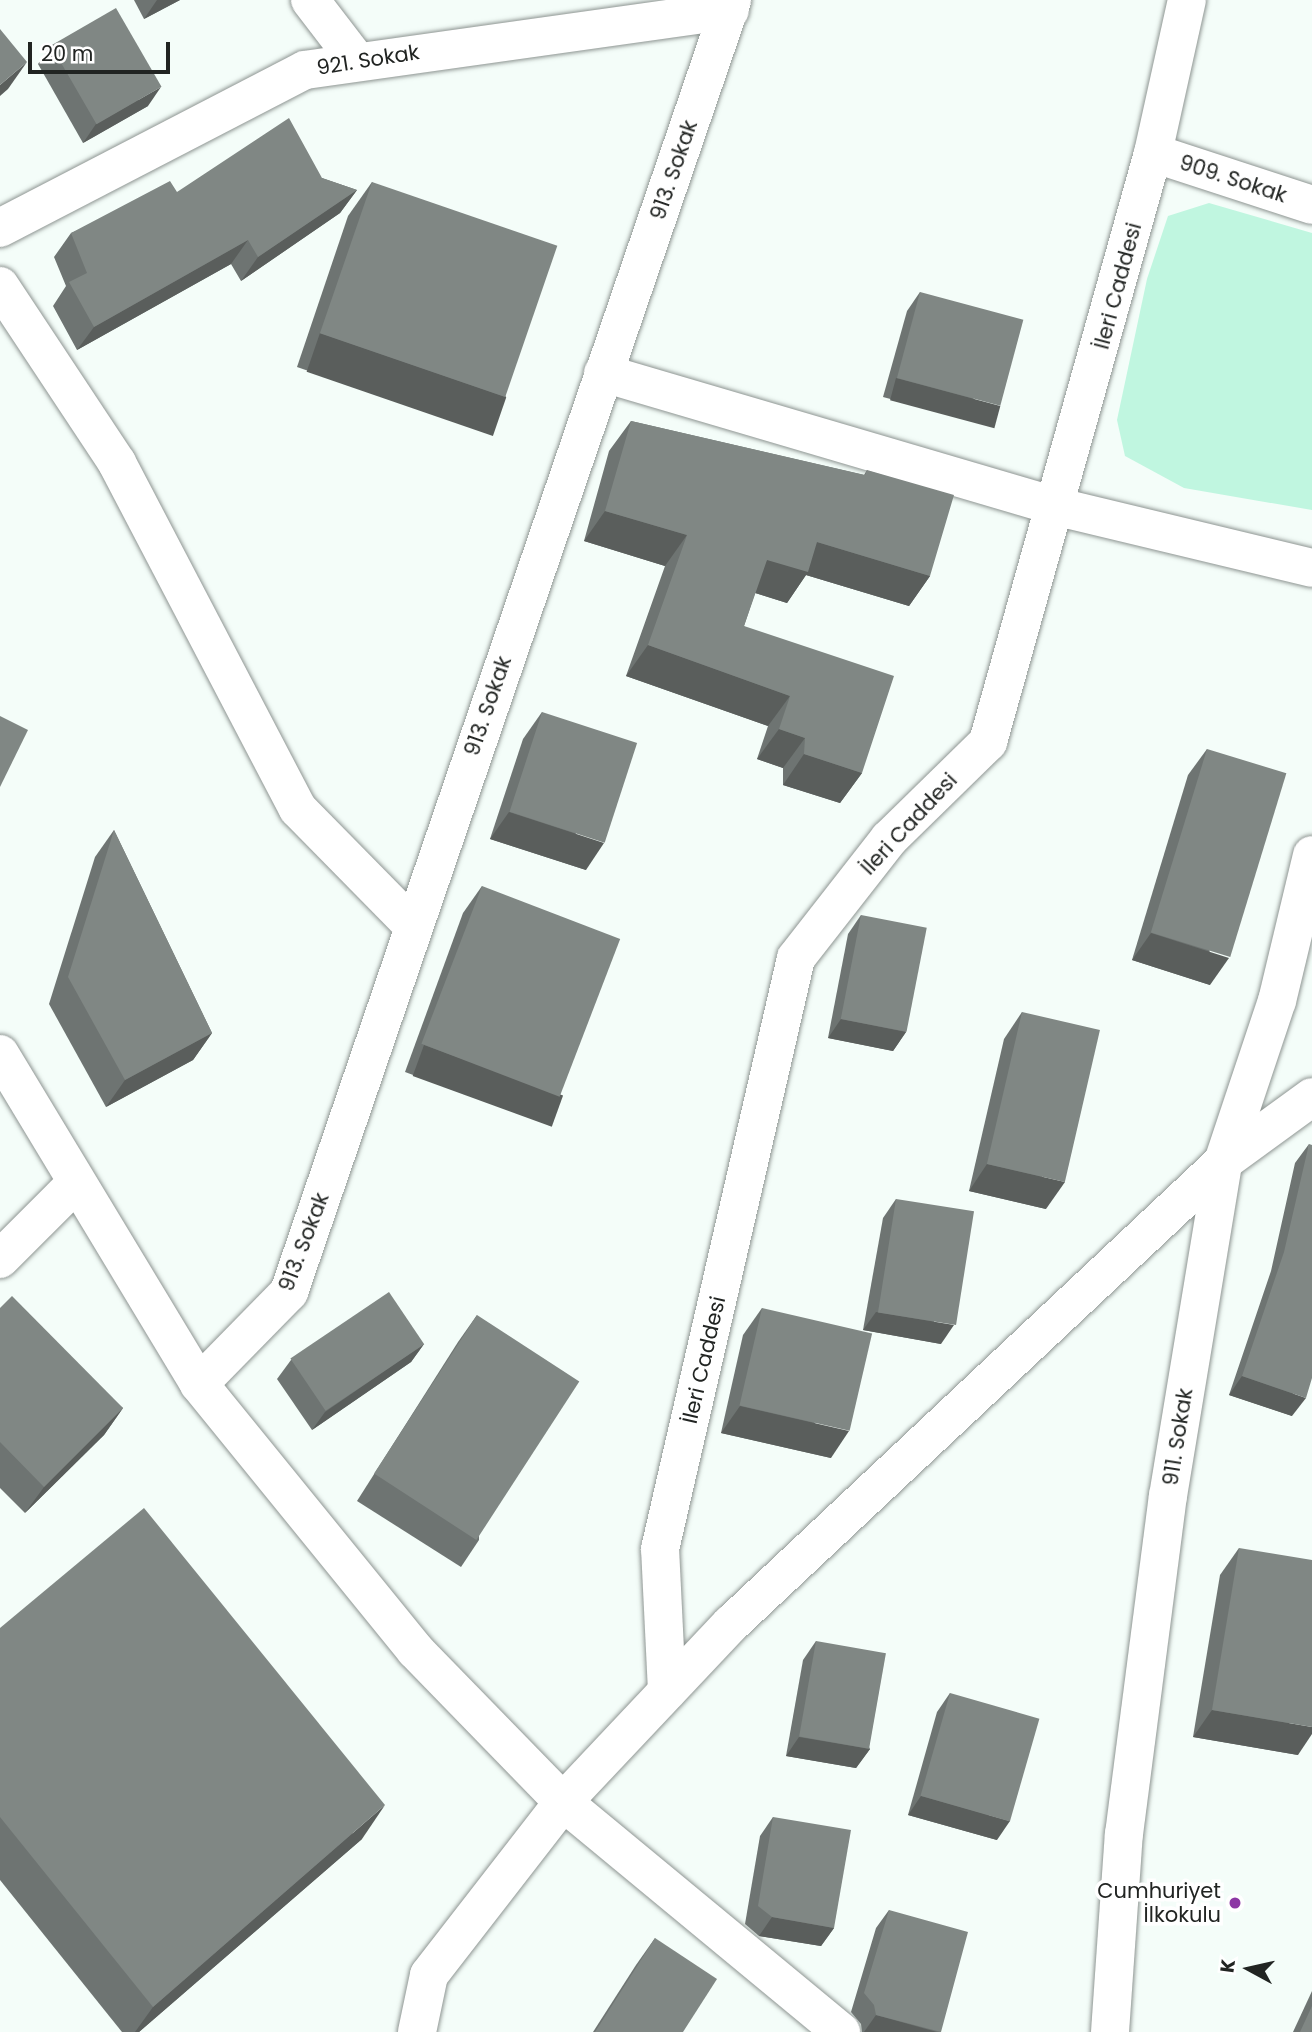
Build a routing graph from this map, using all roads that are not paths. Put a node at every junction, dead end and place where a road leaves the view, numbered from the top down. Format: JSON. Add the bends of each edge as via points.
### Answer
{"nodes":[{"id":1,"x":310,"y":0,"type":"edge"},
{"id":2,"x":1187,"y":0,"type":"edge"},
{"id":3,"x":731,"y":5,"type":"edge"},
{"id":4,"x":356,"y":60,"type":"junction"},
{"id":5,"x":1153,"y":153,"type":"junction"},
{"id":6,"x":1312,"y":205,"type":"edge"},
{"id":7,"x":0,"y":228,"type":"edge"},
{"id":8,"x":0,"y":286,"type":"edge"},
{"id":9,"x":603,"y":373,"type":"junction"},
{"id":10,"x":1058,"y":507,"type":"junction"},
{"id":11,"x":1312,"y":568,"type":"edge"},
{"id":12,"x":1312,"y":855,"type":"edge"},
{"id":13,"x":413,"y":926,"type":"junction"},
{"id":14,"x":0,"y":1054,"type":"edge"},
{"id":15,"x":1312,"y":1097,"type":"edge"},
{"id":16,"x":1223,"y":1162,"type":"junction"},
{"id":17,"x":75,"y":1184,"type":"junction"},
{"id":18,"x":0,"y":1259,"type":"edge"},
{"id":19,"x":199,"y":1384,"type":"junction"},
{"id":20,"x":667,"y":1691,"type":"junction"},
{"id":21,"x":563,"y":1802,"type":"junction"},
{"id":22,"x":417,"y":2032,"type":"edge"},
{"id":23,"x":841,"y":2032,"type":"edge"},
{"id":24,"x":1110,"y":2032,"type":"edge"}],
"edges":[{"from":1,"to":4,"type":"street"},
{"from":2,"to":5,"type":"street","name":"İleri Caddesi"},
{"from":3,"to":4,"type":"street","name":"921. Sokak"},
{"from":3,"to":9,"type":"street","name":"913. Sokak"},
{"from":4,"to":7,"type":"street","name":"921. Sokak","via":[[305,70]]},
{"from":5,"to":6,"type":"street","name":"909. Sokak"},
{"from":5,"to":10,"type":"street","name":"İleri Caddesi"},
{"from":8,"to":13,"type":"street","via":[[117,463],[298,809]]},
{"from":9,"to":10,"type":"street"},
{"from":9,"to":13,"type":"street","name":"913. Sokak"},
{"from":10,"to":11,"type":"street"},
{"from":10,"to":20,"type":"street","name":"İleri Caddesi","via":[[988,742],[889,839],[796,958],[660,1549]]},
{"from":12,"to":16,"type":"street","name":"911. Sokak","via":[[1278,1001]]},
{"from":13,"to":19,"type":"street","name":"913. Sokak","via":[[289,1292]]},
{"from":14,"to":17,"type":"street"},
{"from":15,"to":16,"type":"street"},
{"from":16,"to":20,"type":"street","via":[[731,1624]]},
{"from":16,"to":24,"type":"street","name":"911. Sokak","via":[[1168,1496],[1138,1726],[1124,1834]]},
{"from":17,"to":18,"type":"street"},
{"from":17,"to":19,"type":"street"},
{"from":19,"to":21,"type":"street","via":[[415,1650]]},
{"from":20,"to":21,"type":"street"},
{"from":21,"to":22,"type":"street","via":[[429,1975]]},
{"from":21,"to":23,"type":"street"}]}
